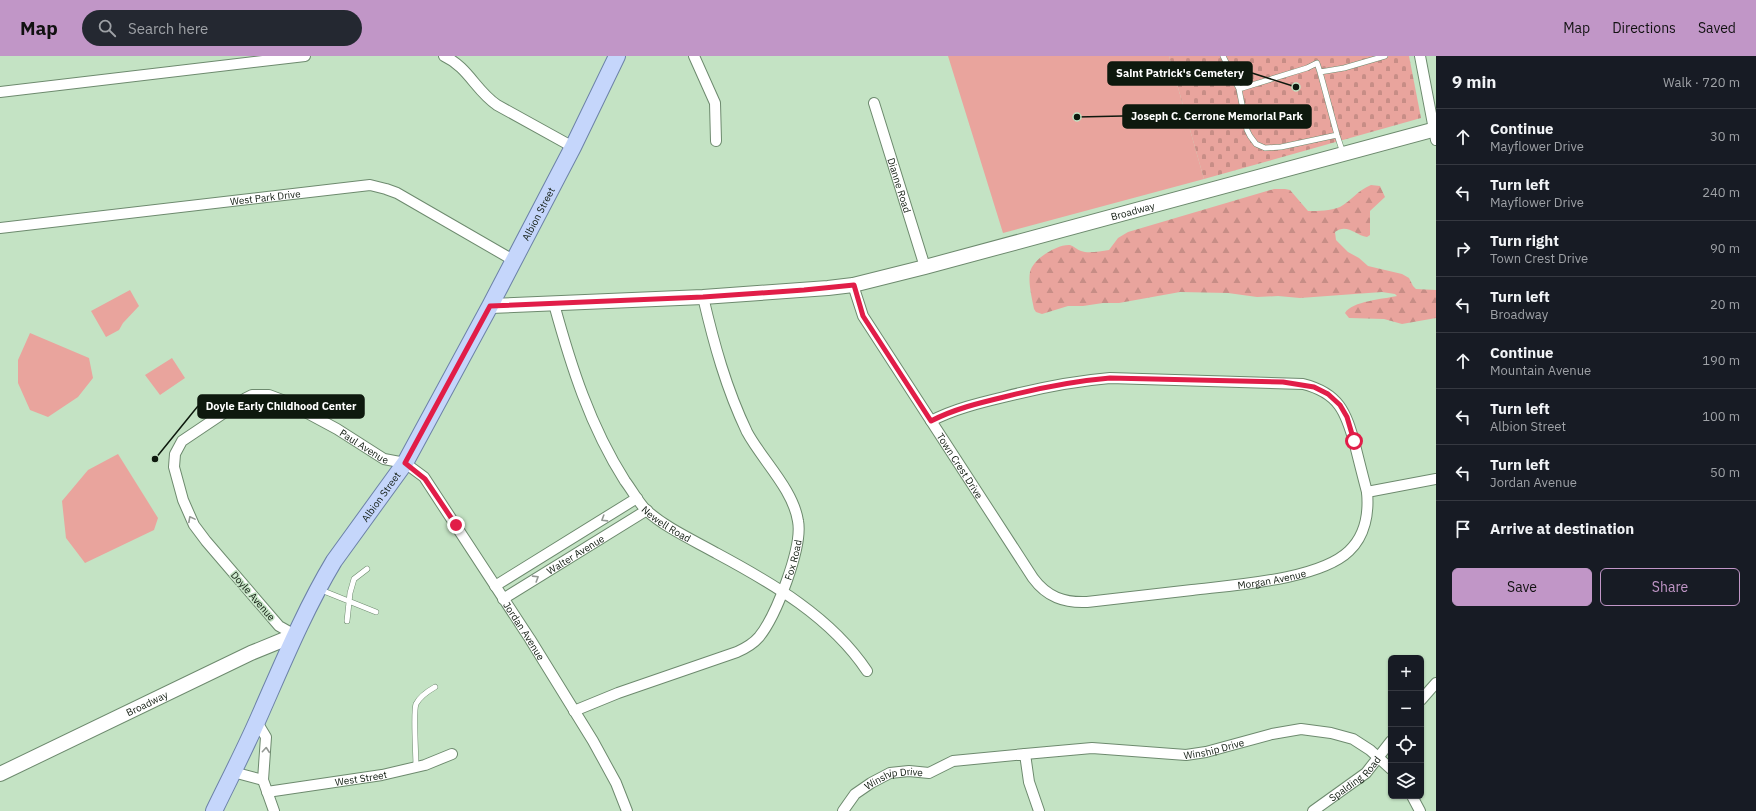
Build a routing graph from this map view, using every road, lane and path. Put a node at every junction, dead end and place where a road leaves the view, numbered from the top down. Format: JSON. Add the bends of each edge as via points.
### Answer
{"nodes":[{"id":1,"x":305,"y":56,"type":"edge"},
{"id":2,"x":444,"y":56,"type":"edge"},
{"id":3,"x":617,"y":56,"type":"edge"},
{"id":4,"x":694,"y":56,"type":"edge"},
{"id":5,"x":1223,"y":56,"type":"edge"},
{"id":6,"x":1316,"y":56,"type":"edge"},
{"id":7,"x":1385,"y":56,"type":"edge"},
{"id":8,"x":1420,"y":56,"type":"edge"},
{"id":9,"x":1317,"y":63,"type":"junction"},
{"id":10,"x":1320,"y":72,"type":"junction"},
{"id":11,"x":1239,"y":89,"type":"junction"},
{"id":12,"x":0,"y":92,"type":"edge"},
{"id":13,"x":874,"y":103,"type":"dead end"},
{"id":14,"x":1435,"y":133,"type":"edge"},
{"id":15,"x":1337,"y":135,"type":"junction"},
{"id":16,"x":716,"y":141,"type":"dead end"},
{"id":17,"x":573,"y":147,"type":"junction"},
{"id":18,"x":1344,"y":154,"type":"junction"},
{"id":19,"x":0,"y":228,"type":"edge"},
{"id":20,"x":513,"y":260,"type":"junction"},
{"id":21,"x":925,"y":267,"type":"junction"},
{"id":22,"x":854,"y":285,"type":"junction"},
{"id":23,"x":703,"y":297,"type":"junction"},
{"id":24,"x":554,"y":304,"type":"junction"},
{"id":25,"x":490,"y":306,"type":"junction"},
{"id":26,"x":931,"y":421,"type":"junction"},
{"id":27,"x":405,"y":463,"type":"junction"},
{"id":28,"x":1436,"y":479,"type":"edge"},
{"id":29,"x":1367,"y":492,"type":"junction"},
{"id":30,"x":637,"y":498,"type":"junction"},
{"id":31,"x":647,"y":510,"type":"junction"},
{"id":32,"x":214,"y":551,"type":"joint"},
{"id":33,"x":367,"y":569,"type":"dead end"},
{"id":34,"x":495,"y":586,"type":"junction"},
{"id":35,"x":318,"y":589,"type":"junction"},
{"id":36,"x":783,"y":591,"type":"junction"},
{"id":37,"x":1055,"y":598,"type":"joint"},
{"id":38,"x":503,"y":599,"type":"junction"},
{"id":39,"x":350,"y":602,"type":"junction"},
{"id":40,"x":376,"y":612,"type":"dead end"},
{"id":41,"x":347,"y":621,"type":"dead end"},
{"id":42,"x":295,"y":635,"type":"junction"},
{"id":43,"x":868,"y":671,"type":"dead end"},
{"id":44,"x":1436,"y":683,"type":"edge"},
{"id":45,"x":435,"y":687,"type":"dead end"},
{"id":46,"x":1424,"y":697,"type":"edge"},
{"id":47,"x":574,"y":711,"type":"junction"},
{"id":48,"x":257,"y":722,"type":"junction"},
{"id":49,"x":1388,"y":744,"type":"edge"},
{"id":50,"x":452,"y":754,"type":"dead end"},
{"id":51,"x":1025,"y":754,"type":"junction"},
{"id":52,"x":1379,"y":757,"type":"junction"},
{"id":53,"x":1388,"y":766,"type":"edge"},
{"id":54,"x":416,"y":767,"type":"junction"},
{"id":55,"x":233,"y":772,"type":"junction"},
{"id":56,"x":0,"y":774,"type":"edge"},
{"id":57,"x":263,"y":780,"type":"junction"},
{"id":58,"x":267,"y":792,"type":"junction"},
{"id":59,"x":1414,"y":799,"type":"edge"},
{"id":60,"x":214,"y":811,"type":"edge"},
{"id":61,"x":274,"y":811,"type":"edge"},
{"id":62,"x":626,"y":811,"type":"edge"},
{"id":63,"x":843,"y":811,"type":"edge"},
{"id":64,"x":1040,"y":811,"type":"edge"},
{"id":65,"x":1313,"y":811,"type":"edge"},
{"id":66,"x":1420,"y":811,"type":"edge"}],
"edges":[{"from":1,"to":12,"type":"street"},
{"from":2,"to":17,"type":"street","via":[[462,68],[497,106]]},
{"from":3,"to":17,"type":"main road","name":"Albion Street"},
{"from":4,"to":16,"type":"street","via":[[713,96],[716,109]]},
{"from":5,"to":11,"type":"lane"},
{"from":6,"to":9,"type":"lane"},
{"from":7,"to":10,"type":"lane"},
{"from":8,"to":14,"type":"street"},
{"from":9,"to":10,"type":"lane"},
{"from":9,"to":11,"type":"lane"},
{"from":10,"to":15,"type":"lane"},
{"from":11,"to":15,"type":"lane","via":[[1250,136],[1260,147],[1281,147]]},
{"from":13,"to":21,"type":"street","name":"Dianne Road"},
{"from":14,"to":18,"type":"main road","name":"Broadway"},
{"from":15,"to":18,"type":"lane"},
{"from":17,"to":20,"type":"main road","name":"Albion Street"},
{"from":18,"to":21,"type":"main road","name":"Broadway"},
{"from":19,"to":20,"type":"street","name":"West Park Drive","via":[[370,185],[397,194]]},
{"from":20,"to":25,"type":"main road","name":"Albion Street"},
{"from":21,"to":22,"type":"main road","name":"Broadway"},
{"from":22,"to":23,"type":"main road","name":"Broadway"},
{"from":22,"to":26,"type":"street","name":"Town Crest Drive","via":[[863,316]]},
{"from":23,"to":24,"type":"main road","name":"Broadway"},
{"from":23,"to":36,"type":"street","name":"Fox Road","via":[[717,354],[735,405],[753,443],[789,498],[798,520],[796,555]]},
{"from":24,"to":25,"type":"main road","name":"Broadway"},
{"from":24,"to":30,"type":"street","name":"Newell Road","via":[[588,410],[606,448]]},
{"from":25,"to":27,"type":"main road","name":"Albion Street"},
{"from":26,"to":29,"type":"street","name":"Morgan Avenue","via":[[955,410],[996,399],[1092,379],[1303,384],[1328,394],[1344,410]]},
{"from":26,"to":37,"type":"street","name":"Town Crest Drive","via":[[1033,578],[1042,589]]},
{"from":32,"to":27,"type":"street","name":"Paul Avenue","one_way":true,"via":[[194,525],[183,500],[175,473],[175,454],[178,446],[189,435],[252,395],[269,395],[282,399],[337,429],[384,459]]},
{"from":27,"to":34,"type":"street","name":"Jordan Avenue","via":[[428,482]]},
{"from":27,"to":35,"type":"main road","name":"Albion Street","via":[[334,561]]},
{"from":28,"to":29,"type":"street"},
{"from":29,"to":37,"type":"street","name":"Morgan Avenue","via":[[1366,519],[1355,545],[1336,561],[1312,570],[1266,581],[1095,601],[1077,602]]},
{"from":30,"to":31,"type":"street","name":"Newell Road"},
{"from":30,"to":34,"type":"street","name":"Walter Avenue","one_way":true},
{"from":31,"to":36,"type":"street","name":"Newell Road","via":[[678,532]]},
{"from":38,"to":31,"type":"street","name":"Walter Avenue","one_way":true},
{"from":32,"to":42,"type":"street","name":"Doyle Avenue","via":[[279,626]]},
{"from":33,"to":39,"type":"lane","via":[[354,579]]},
{"from":34,"to":38,"type":"street","name":"Jordan Avenue"},
{"from":35,"to":39,"type":"lane"},
{"from":35,"to":42,"type":"main road","name":"Albion Street"},
{"from":36,"to":43,"type":"street","name":"Newell Road","via":[[831,629],[854,652]]},
{"from":36,"to":47,"type":"street","name":"Fox Road","via":[[765,629],[751,645]]},
{"from":38,"to":47,"type":"street","name":"Jordan Avenue"},
{"from":39,"to":40,"type":"lane"},
{"from":39,"to":41,"type":"lane"},
{"from":42,"to":48,"type":"main road","name":"Albion Street"},
{"from":42,"to":56,"type":"main road","name":"Broadway","via":[[251,652]]},
{"from":44,"to":46,"type":"street"},
{"from":45,"to":54,"type":"lane","via":[[424,694],[416,704]]},
{"from":47,"to":62,"type":"street","name":"Jordan Avenue","via":[[606,763]]},
{"from":48,"to":55,"type":"main road","name":"Albion Street"},
{"from":57,"to":48,"type":"street","one_way":true,"via":[[266,740]]},
{"from":49,"to":52,"type":"street","name":"Spalding Road"},
{"from":50,"to":54,"type":"street","name":"West Street"},
{"from":51,"to":52,"type":"street","name":"Winship Drive","via":[[1092,748],[1186,755],[1301,729],[1353,739]]},
{"from":51,"to":63,"type":"street","name":"Winship Drive","via":[[953,761],[928,773],[909,770],[890,774],[855,794]]},
{"from":51,"to":64,"type":"street","via":[[1029,782]]},
{"from":52,"to":53,"type":"street","name":"Winship Drive"},
{"from":52,"to":65,"type":"street","name":"Spalding Road","via":[[1363,776]]},
{"from":54,"to":58,"type":"street","name":"West Street","via":[[382,775]]},
{"from":55,"to":57,"type":"street"},
{"from":55,"to":60,"type":"main road","name":"Albion Street"},
{"from":57,"to":58,"type":"street"},
{"from":58,"to":61,"type":"street"},
{"from":59,"to":66,"type":"street"}]}
